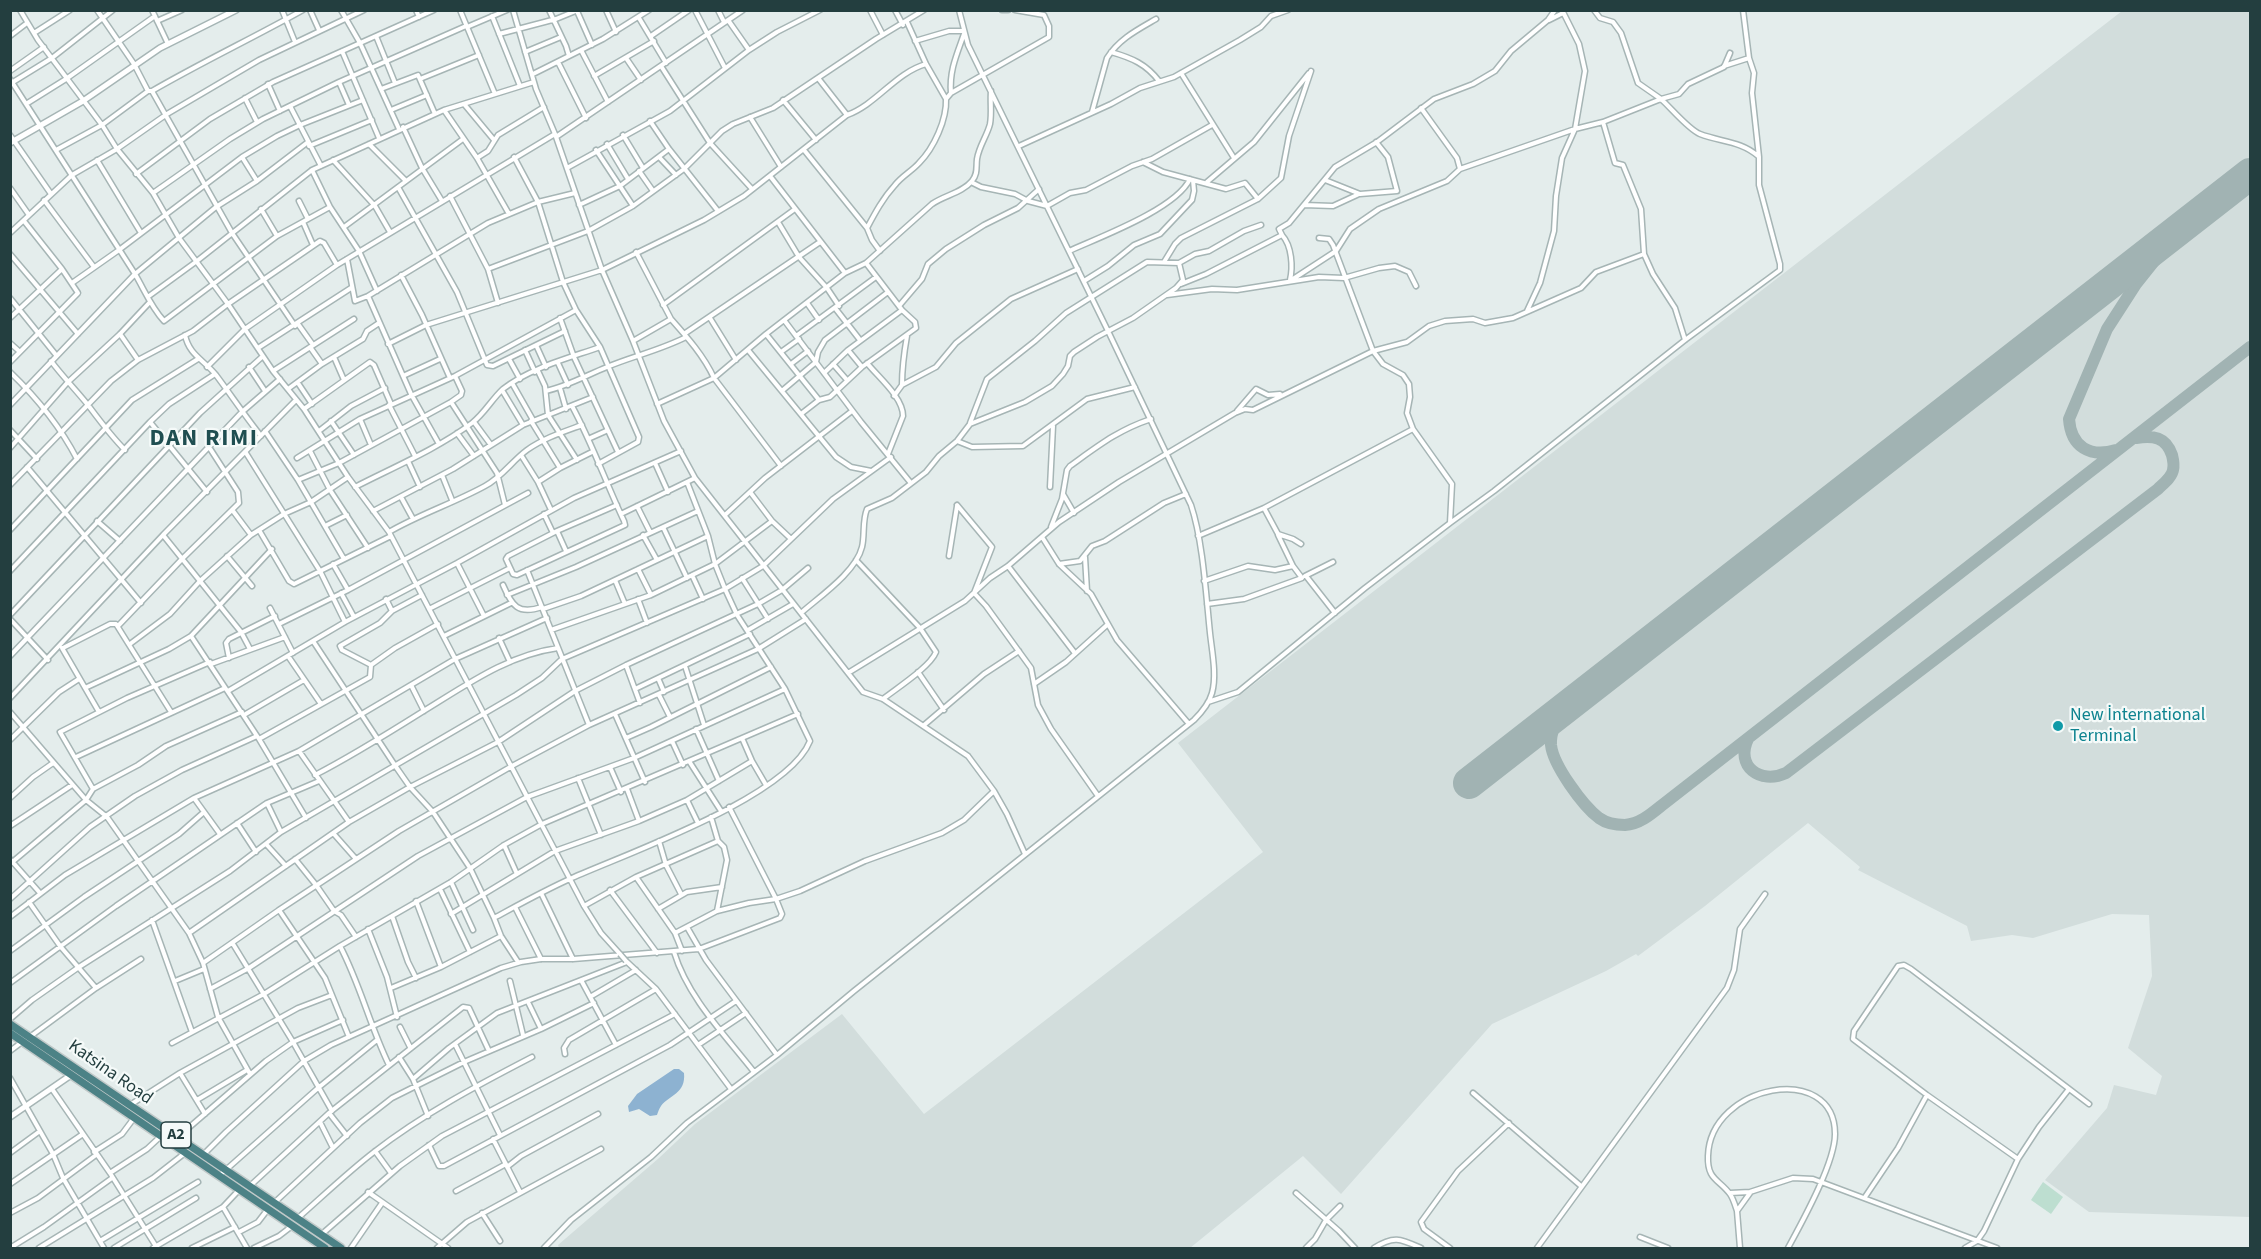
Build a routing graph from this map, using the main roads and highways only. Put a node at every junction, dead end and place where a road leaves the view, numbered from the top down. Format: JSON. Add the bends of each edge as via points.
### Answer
{"nodes":[{"id":1,"x":10,"y":1024,"type":"edge"},
{"id":2,"x":10,"y":1032,"type":"edge"},
{"id":3,"x":222,"y":1173,"type":"junction"},
{"id":4,"x":319,"y":1247,"type":"edge"},
{"id":5,"x":341,"y":1248,"type":"edge"}],
"edges":[{"from":1,"to":3,"type":"highway","name":"Katsina Road","number":"A2","via":[[204,1154]]},
{"from":2,"to":3,"type":"highway","name":"Katsina Road","number":"A2","via":[[186,1153]]},
{"from":3,"to":4,"type":"highway","name":"Katsina Road","number":"A2","via":[[239,1190]]},
{"from":3,"to":5,"type":"highway","name":"Katsina Road","number":"A2","via":[[250,1186]]}]}
